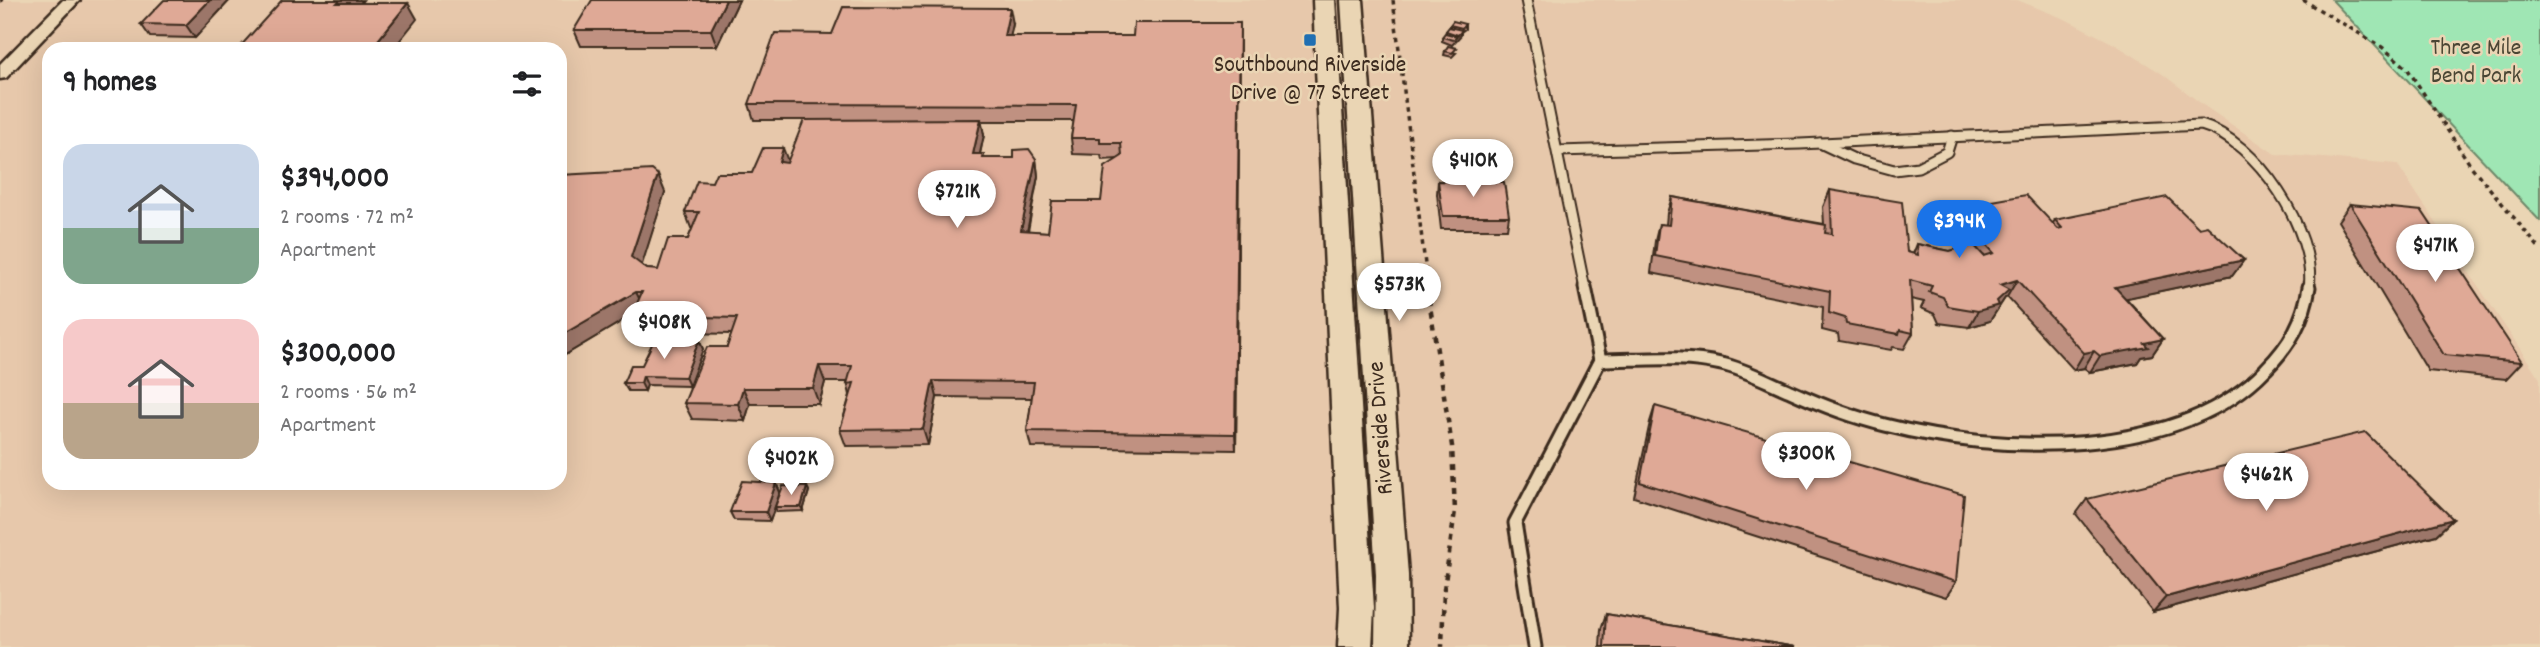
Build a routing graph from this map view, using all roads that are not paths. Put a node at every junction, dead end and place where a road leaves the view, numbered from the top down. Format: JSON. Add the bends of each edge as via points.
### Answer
{"nodes":[{"id":1,"x":72,"y":0,"type":"edge"},
{"id":2,"x":1324,"y":0,"type":"edge"},
{"id":3,"x":1352,"y":0,"type":"edge"},
{"id":4,"x":1527,"y":0,"type":"edge"},
{"id":5,"x":0,"y":74,"type":"edge"},
{"id":6,"x":1952,"y":136,"type":"junction"},
{"id":7,"x":1820,"y":143,"type":"junction"},
{"id":8,"x":1558,"y":150,"type":"junction"},
{"id":9,"x":1600,"y":360,"type":"junction"},
{"id":10,"x":1355,"y":647,"type":"edge"},
{"id":11,"x":1392,"y":647,"type":"edge"},
{"id":12,"x":1535,"y":647,"type":"edge"}],
"edges":[{"from":1,"to":5,"type":"street"},
{"from":2,"to":10,"type":"main road","name":"Riverside Drive","via":[[1357,608]]},
{"from":3,"to":11,"type":"main road","name":"Riverside Drive","via":[[1392,575]]},
{"from":4,"to":8,"type":"lane"},
{"from":6,"to":7,"type":"lane"},
{"from":6,"to":7,"type":"lane","via":[[1947,152],[1916,168],[1873,166]]},
{"from":6,"to":9,"type":"lane","via":[[2213,127],[2239,145],[2263,172],[2300,230],[2310,277],[2302,325],[2287,349],[2239,395],[2190,420],[2096,441],[2035,443],[1926,433],[1853,416],[1722,364]]},
{"from":7,"to":8,"type":"lane"},
{"from":8,"to":9,"type":"lane"},
{"from":9,"to":12,"type":"lane","via":[[1515,523]]}]}
